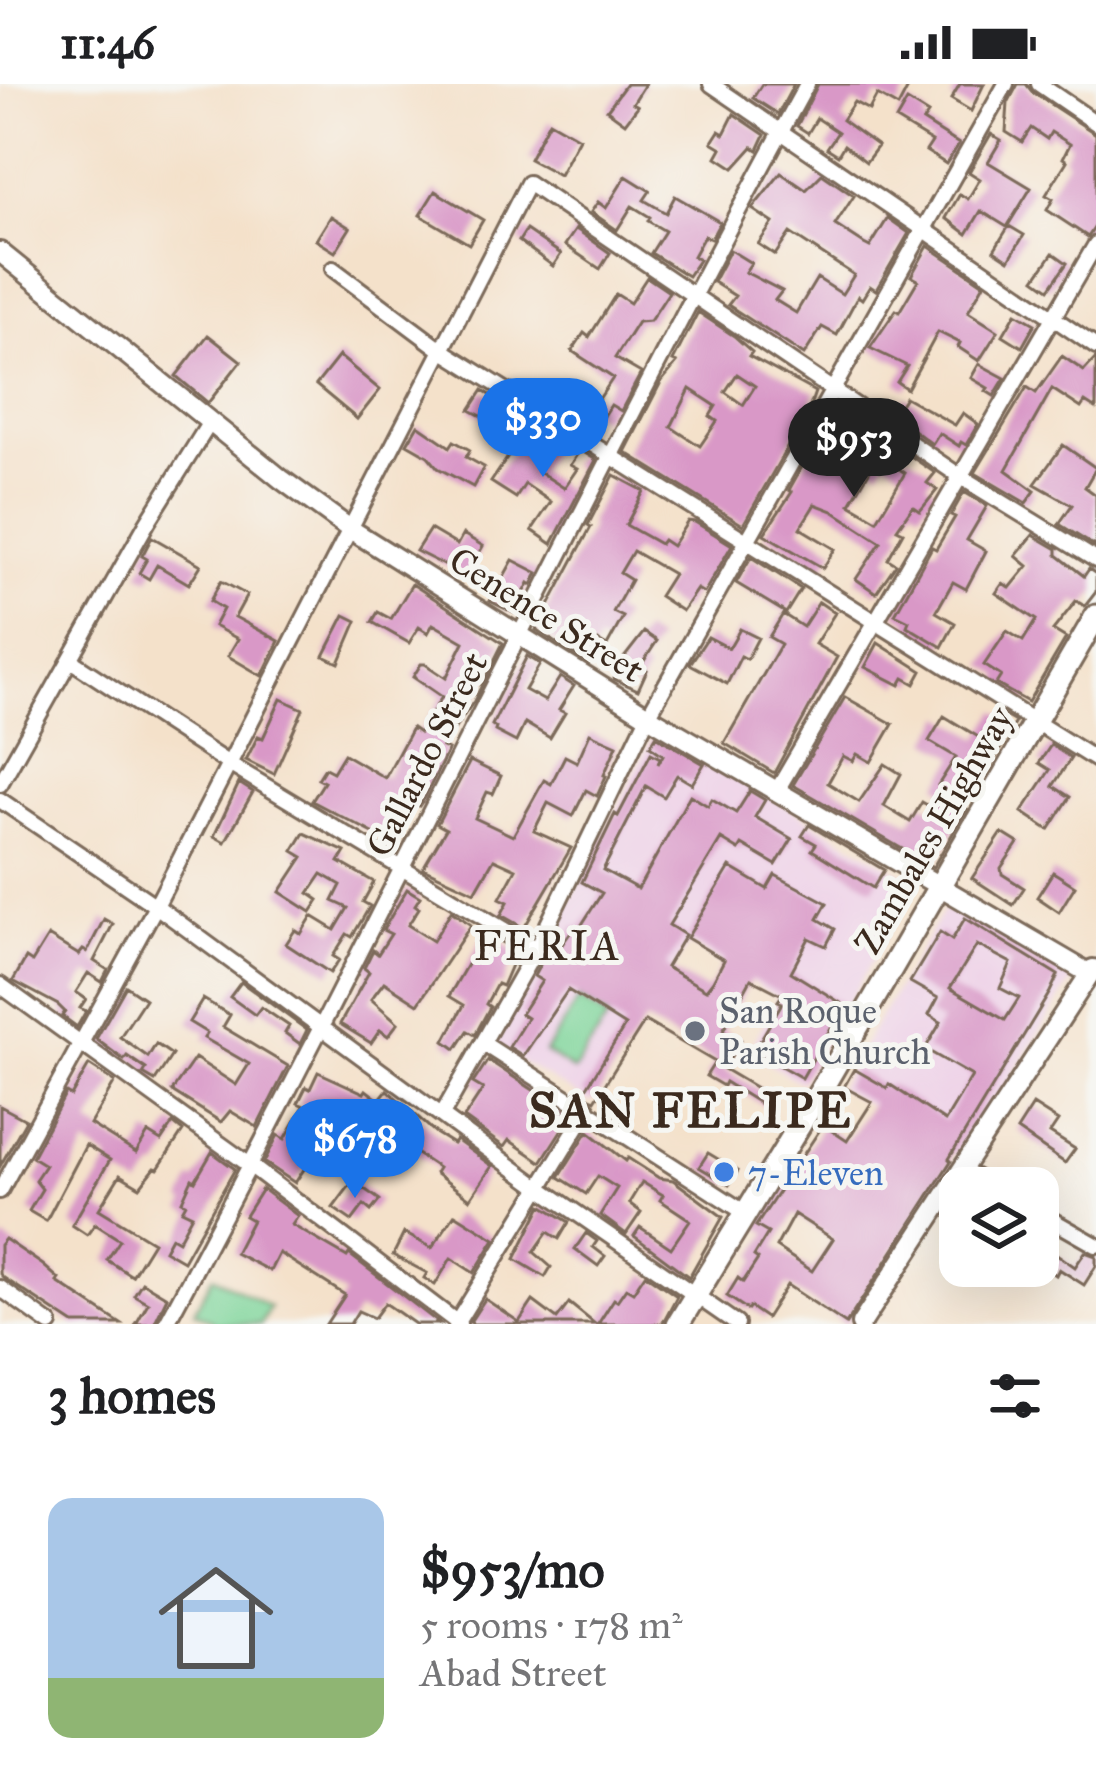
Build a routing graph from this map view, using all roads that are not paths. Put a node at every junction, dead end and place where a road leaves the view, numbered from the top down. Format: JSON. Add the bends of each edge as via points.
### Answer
{"nodes":[{"id":1,"x":710,"y":84,"type":"edge"},
{"id":2,"x":807,"y":84,"type":"edge"},
{"id":3,"x":1006,"y":84,"type":"edge"},
{"id":4,"x":1040,"y":84,"type":"edge"},
{"id":5,"x":1096,"y":123,"type":"edge"},
{"id":6,"x":780,"y":132,"type":"junction"},
{"id":7,"x":920,"y":230,"type":"junction"},
{"id":8,"x":1096,"y":244,"type":"edge"},
{"id":9,"x":0,"y":252,"type":"edge"},
{"id":10,"x":333,"y":269,"type":"dead end"},
{"id":11,"x":693,"y":296,"type":"junction"},
{"id":12,"x":1052,"y":319,"type":"junction"},
{"id":13,"x":1096,"y":347,"type":"edge"},
{"id":14,"x":440,"y":349,"type":"junction"},
{"id":15,"x":833,"y":390,"type":"junction"},
{"id":16,"x":210,"y":422,"type":"junction"},
{"id":17,"x":610,"y":457,"type":"junction"},
{"id":18,"x":961,"y":477,"type":"junction"},
{"id":19,"x":350,"y":529,"type":"junction"},
{"id":20,"x":746,"y":542,"type":"junction"},
{"id":21,"x":1096,"y":560,"type":"edge"},
{"id":22,"x":1096,"y":616,"type":"edge"},
{"id":23,"x":874,"y":622,"type":"junction"},
{"id":24,"x":520,"y":636,"type":"junction"},
{"id":25,"x":70,"y":660,"type":"junction"},
{"id":26,"x":649,"y":716,"type":"junction"},
{"id":27,"x":1033,"y":723,"type":"junction"},
{"id":28,"x":1096,"y":760,"type":"edge"},
{"id":29,"x":229,"y":764,"type":"junction"},
{"id":30,"x":0,"y":784,"type":"edge"},
{"id":31,"x":776,"y":792,"type":"junction"},
{"id":32,"x":0,"y":800,"type":"edge"},
{"id":33,"x":402,"y":868,"type":"junction"},
{"id":34,"x":938,"y":889,"type":"junction"},
{"id":35,"x":156,"y":906,"type":"junction"},
{"id":36,"x":536,"y":949,"type":"junction"},
{"id":37,"x":1094,"y":972,"type":"edge"},
{"id":38,"x":0,"y":985,"type":"edge"},
{"id":39,"x":324,"y":1025,"type":"junction"},
{"id":40,"x":82,"y":1042,"type":"junction"},
{"id":41,"x":484,"y":1044,"type":"junction"},
{"id":42,"x":588,"y":1109,"type":"junction"},
{"id":43,"x":442,"y":1113,"type":"junction"},
{"id":44,"x":251,"y":1166,"type":"junction"},
{"id":45,"x":962,"y":1167,"type":"edge"},
{"id":46,"x":539,"y":1186,"type":"junction"},
{"id":47,"x":0,"y":1191,"type":"edge"},
{"id":48,"x":939,"y":1203,"type":"edge"},
{"id":49,"x":747,"y":1214,"type":"junction"},
{"id":50,"x":1059,"y":1225,"type":"edge"},
{"id":51,"x":1096,"y":1245,"type":"edge"},
{"id":52,"x":0,"y":1288,"type":"edge"},
{"id":53,"x":696,"y":1294,"type":"junction"},
{"id":54,"x":458,"y":1323,"type":"edge"},
{"id":55,"x":50,"y":1324,"type":"edge"},
{"id":56,"x":166,"y":1324,"type":"edge"},
{"id":57,"x":678,"y":1324,"type":"edge"},
{"id":58,"x":737,"y":1324,"type":"edge"},
{"id":59,"x":861,"y":1324,"type":"edge"}],
"edges":[{"from":1,"to":6,"type":"street"},
{"from":2,"to":6,"type":"street","name":"Gallardo Street"},
{"from":3,"to":7,"type":"street"},
{"from":4,"to":5,"type":"street"},
{"from":6,"to":7,"type":"street"},
{"from":6,"to":11,"type":"street","name":"Gallardo Street"},
{"from":7,"to":12,"type":"street"},
{"from":7,"to":15,"type":"street"},
{"from":8,"to":12,"type":"street"},
{"from":9,"to":16,"type":"street","name":"Cenence Street"},
{"from":10,"to":14,"type":"street"},
{"from":11,"to":14,"type":"street","via":[[528,183]]},
{"from":11,"to":15,"type":"street"},
{"from":11,"to":17,"type":"street","name":"Gallardo Street"},
{"from":12,"to":13,"type":"street"},
{"from":12,"to":18,"type":"street"},
{"from":14,"to":17,"type":"street"},
{"from":14,"to":19,"type":"street"},
{"from":15,"to":18,"type":"street"},
{"from":15,"to":20,"type":"street"},
{"from":16,"to":19,"type":"street","name":"Cenence Street"},
{"from":16,"to":25,"type":"street"},
{"from":17,"to":20,"type":"street"},
{"from":17,"to":24,"type":"street","name":"Gallardo Street"},
{"from":18,"to":21,"type":"street"},
{"from":18,"to":23,"type":"street"},
{"from":19,"to":24,"type":"street","name":"Cenence Street"},
{"from":19,"to":29,"type":"street"},
{"from":20,"to":23,"type":"street"},
{"from":20,"to":26,"type":"street"},
{"from":22,"to":27,"type":"main road","name":"Zambales Highway"},
{"from":23,"to":27,"type":"street"},
{"from":23,"to":31,"type":"street"},
{"from":24,"to":26,"type":"street","name":"Cenence Street"},
{"from":24,"to":33,"type":"street","name":"Gallardo Street"},
{"from":25,"to":29,"type":"street"},
{"from":25,"to":30,"type":"street"},
{"from":26,"to":31,"type":"street","name":"Cenence Street"},
{"from":26,"to":36,"type":"street"},
{"from":27,"to":28,"type":"street"},
{"from":27,"to":34,"type":"main road","name":"Zambales Highway"},
{"from":29,"to":33,"type":"street"},
{"from":29,"to":35,"type":"street"},
{"from":31,"to":34,"type":"street","name":"Cenence Street"},
{"from":32,"to":35,"type":"street"},
{"from":33,"to":36,"type":"street"},
{"from":33,"to":39,"type":"street","name":"Gallardo Street"},
{"from":34,"to":37,"type":"street","name":"Cenence Street"},
{"from":34,"to":49,"type":"main road","name":"Zambales Highway"},
{"from":35,"to":39,"type":"street"},
{"from":35,"to":40,"type":"street"},
{"from":36,"to":41,"type":"street"},
{"from":37,"to":45,"type":"street"},
{"from":38,"to":40,"type":"street"},
{"from":39,"to":43,"type":"street"},
{"from":39,"to":44,"type":"street","name":"Gallardo Street"},
{"from":40,"to":44,"type":"street"},
{"from":40,"to":47,"type":"street"},
{"from":41,"to":42,"type":"street"},
{"from":41,"to":43,"type":"street"},
{"from":42,"to":46,"type":"street"},
{"from":42,"to":49,"type":"street"},
{"from":43,"to":46,"type":"street"},
{"from":44,"to":54,"type":"street"},
{"from":44,"to":56,"type":"street","name":"Gallardo Street"},
{"from":46,"to":53,"type":"street"},
{"from":46,"to":54,"type":"street"},
{"from":48,"to":59,"type":"street"},
{"from":49,"to":53,"type":"main road","name":"Zambales Highway"},
{"from":50,"to":51,"type":"street"},
{"from":52,"to":55,"type":"street"},
{"from":53,"to":57,"type":"main road","name":"Zambales Highway"},
{"from":53,"to":58,"type":"street"}]}
